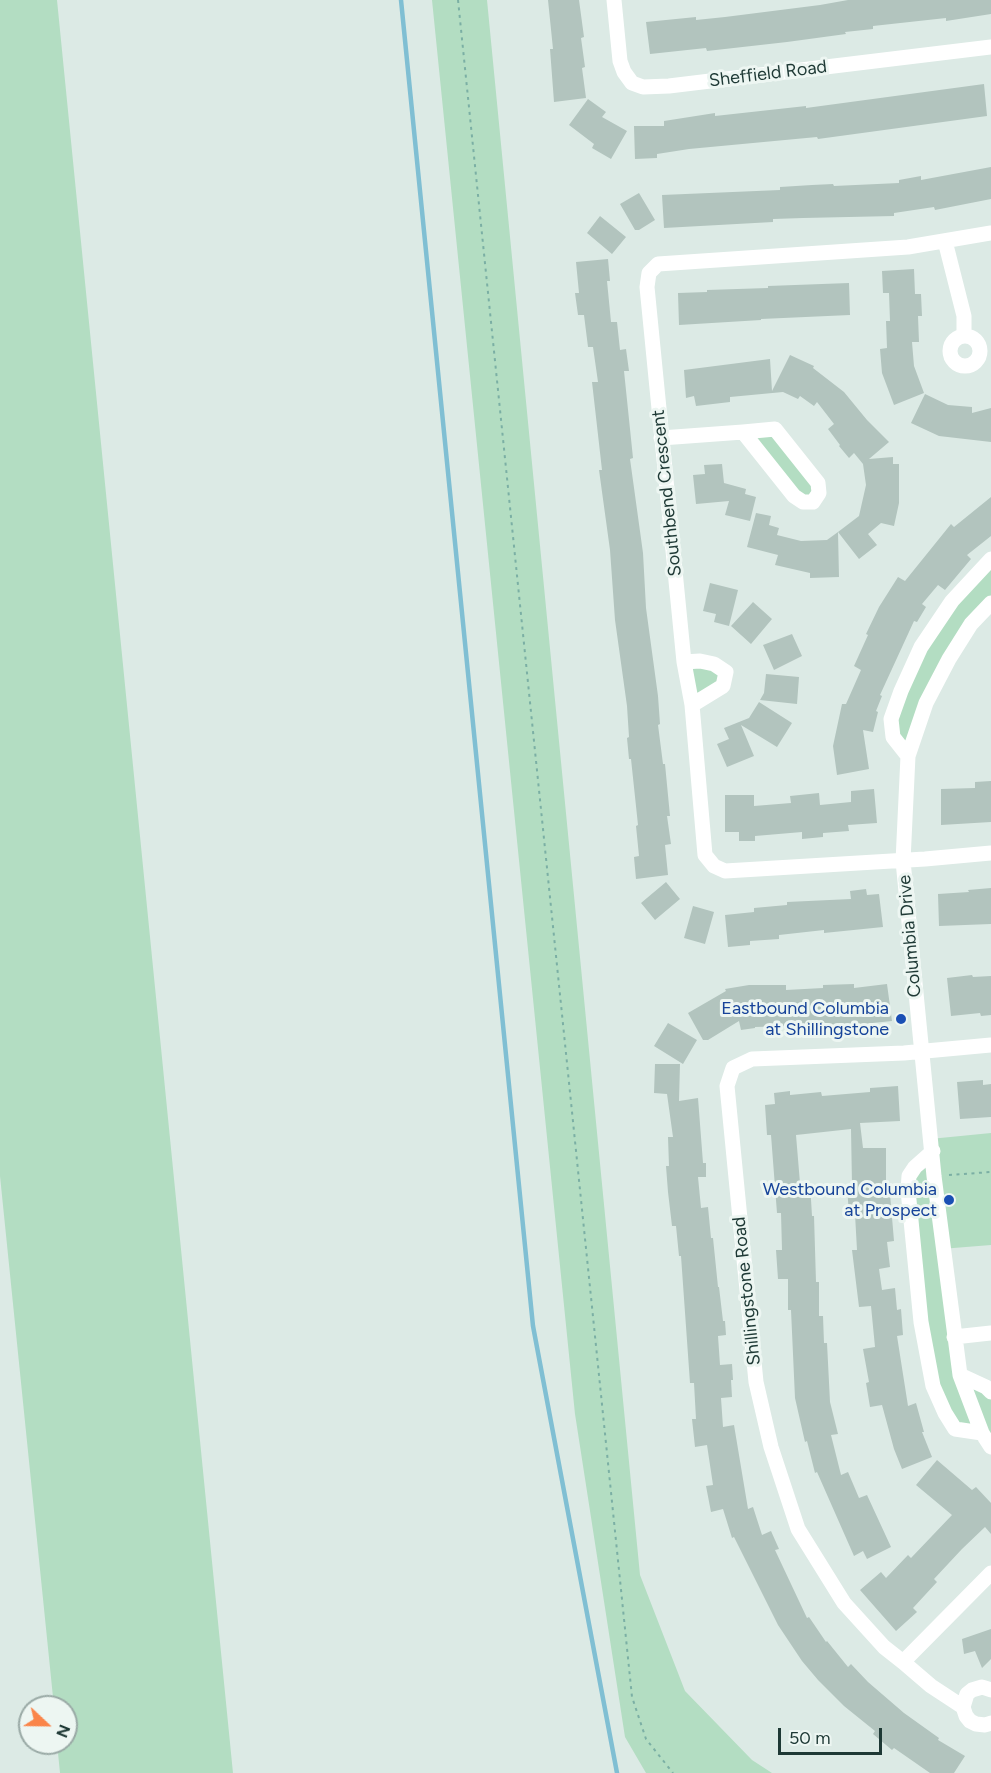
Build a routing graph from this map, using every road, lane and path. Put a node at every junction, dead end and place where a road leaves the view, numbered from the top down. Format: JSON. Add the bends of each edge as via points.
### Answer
{"nodes":[{"id":1,"x":458,"y":0,"type":"edge"},
{"id":2,"x":614,"y":0,"type":"edge"},
{"id":3,"x":991,"y":47,"type":"edge"},
{"id":4,"x":991,"y":233,"type":"edge"},
{"id":5,"x":945,"y":241,"type":"junction"},
{"id":6,"x":964,"y":335,"type":"dead end"},
{"id":7,"x":743,"y":432,"type":"junction"},
{"id":8,"x":661,"y":438,"type":"junction"},
{"id":9,"x":991,"y":560,"type":"edge"},
{"id":10,"x":991,"y":603,"type":"edge"},
{"id":11,"x":684,"y":662,"type":"junction"},
{"id":12,"x":692,"y":705,"type":"junction"},
{"id":13,"x":908,"y":756,"type":"junction"},
{"id":14,"x":991,"y":853,"type":"edge"},
{"id":15,"x":903,"y":861,"type":"junction"},
{"id":16,"x":991,"y":1045,"type":"edge"},
{"id":17,"x":921,"y":1052,"type":"junction"},
{"id":18,"x":933,"y":1151,"type":"junction"},
{"id":19,"x":991,"y":1172,"type":"edge"},
{"id":20,"x":934,"y":1176,"type":"junction"},
{"id":21,"x":991,"y":1334,"type":"edge"},
{"id":22,"x":954,"y":1337,"type":"junction"},
{"id":23,"x":960,"y":1375,"type":"junction"},
{"id":24,"x":991,"y":1392,"type":"edge"},
{"id":25,"x":982,"y":1434,"type":"junction"},
{"id":26,"x":991,"y":1447,"type":"edge"},
{"id":27,"x":991,"y":1573,"type":"edge"},
{"id":28,"x":903,"y":1662,"type":"junction"},
{"id":29,"x":991,"y":1690,"type":"edge"},
{"id":30,"x":963,"y":1707,"type":"junction"},
{"id":31,"x":991,"y":1723,"type":"edge"},
{"id":32,"x":673,"y":1773,"type":"edge"}],
"edges":[{"from":1,"to":32,"type":"path","via":[[632,1697],[646,1739]]},
{"from":2,"to":3,"type":"street","name":"Sheffield Road","via":[[620,62],[632,82],[643,87]]},
{"from":4,"to":5,"type":"street","name":"Southbend Crescent"},
{"from":5,"to":6,"type":"street","via":[[964,316]]},
{"from":5,"to":8,"type":"street","name":"Southbend Crescent","via":[[908,247],[658,264],[650,273],[647,287]]},
{"from":7,"to":7,"type":"street","via":[[794,496],[803,502],[813,502],[819,493],[818,483],[775,429]]},
{"from":7,"to":8,"type":"street"},
{"from":8,"to":11,"type":"street","name":"Southbend Crescent"},
{"from":9,"to":13,"type":"street","via":[[952,601],[921,647],[901,691],[891,719],[893,737]]},
{"from":10,"to":13,"type":"street","name":"Columbia Drive","via":[[971,624],[949,659],[926,703]]},
{"from":11,"to":12,"type":"street","name":"Southbend Crescent"},
{"from":11,"to":12,"type":"street","via":[[714,664],[726,672],[723,686]]},
{"from":12,"to":15,"type":"street","name":"Southbend Crescent","via":[[705,855],[714,866],[725,872]]},
{"from":13,"to":15,"type":"street","name":"Columbia Drive"},
{"from":14,"to":15,"type":"street","name":"Southbend Crescent"},
{"from":15,"to":17,"type":"street","name":"Columbia Drive"},
{"from":16,"to":17,"type":"street","name":"Shillingstone Road"},
{"from":17,"to":18,"type":"street","name":"Columbia Drive"},
{"from":17,"to":28,"type":"street","name":"Shillingstone Road","via":[[752,1059],[733,1068],[727,1086],[756,1382],[771,1447],[798,1528],[838,1594],[884,1647]]},
{"from":18,"to":20,"type":"street","name":"Columbia Drive"},
{"from":18,"to":25,"type":"street","via":[[909,1176],[921,1322],[933,1386],[945,1413],[955,1429]]},
{"from":19,"to":20,"type":"path"},
{"from":20,"to":22,"type":"street","name":"Columbia Drive"},
{"from":21,"to":22,"type":"street"},
{"from":22,"to":23,"type":"street","name":"Columbia Drive"},
{"from":23,"to":24,"type":"street"},
{"from":23,"to":25,"type":"street","name":"Columbia Drive"},
{"from":25,"to":26,"type":"street","name":"Columbia Drive"},
{"from":27,"to":28,"type":"street"},
{"from":28,"to":30,"type":"street","name":"Shillingstone Road"},
{"from":29,"to":30,"type":"street","via":[[972,1690]]},
{"from":30,"to":31,"type":"street","name":"Shillingstone Road","via":[[970,1721]]}]}
